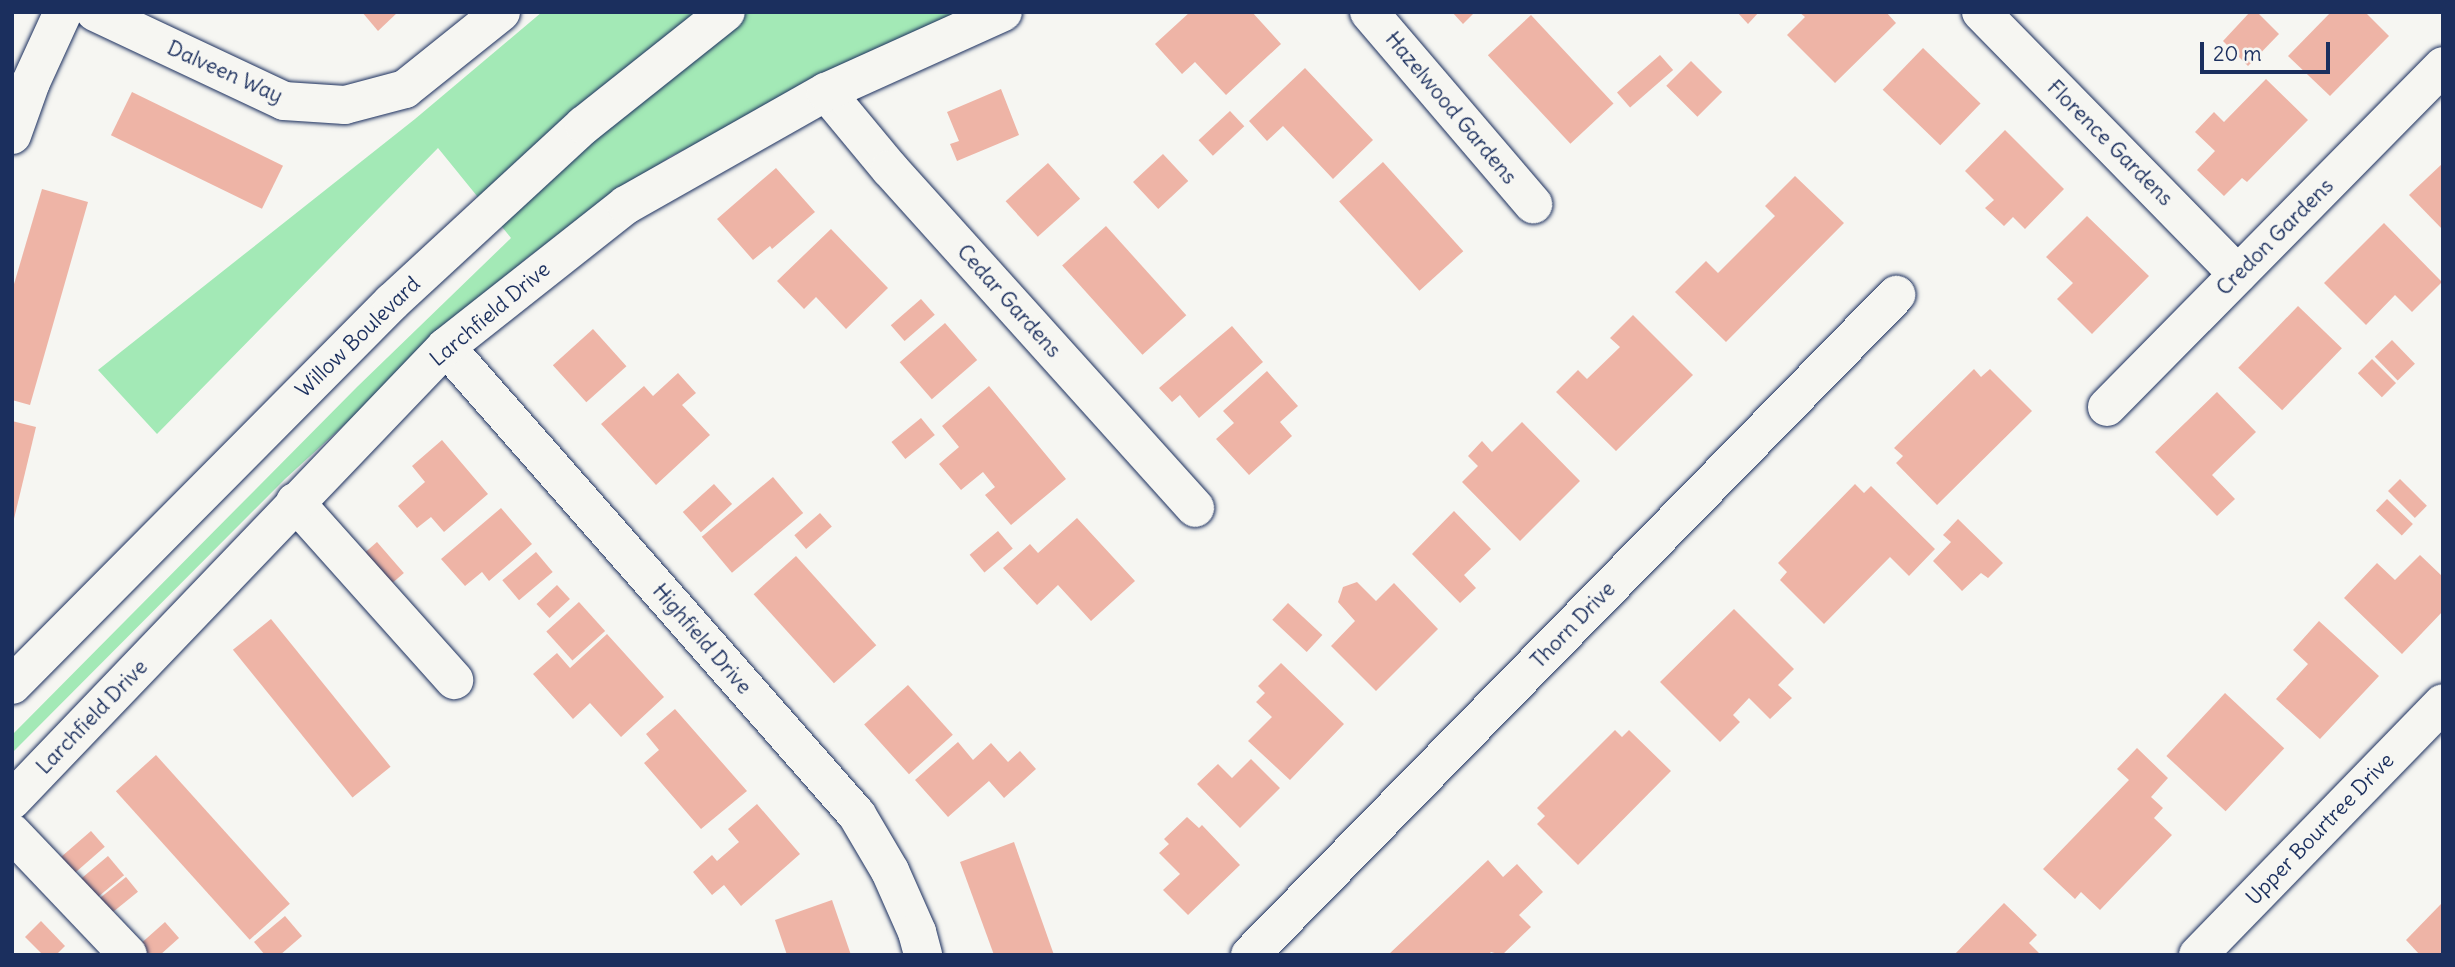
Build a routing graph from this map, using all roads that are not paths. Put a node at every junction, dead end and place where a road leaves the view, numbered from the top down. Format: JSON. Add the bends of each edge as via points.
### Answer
{"nodes":[{"id":1,"x":63,"y":12,"type":"edge"},
{"id":2,"x":95,"y":12,"type":"edge"},
{"id":3,"x":501,"y":12,"type":"edge"},
{"id":4,"x":726,"y":12,"type":"edge"},
{"id":5,"x":1003,"y":12,"type":"edge"},
{"id":6,"x":1369,"y":12,"type":"edge"},
{"id":7,"x":1981,"y":12,"type":"edge"},
{"id":8,"x":2443,"y":66,"type":"edge"},
{"id":9,"x":826,"y":92,"type":"junction"},
{"id":10,"x":12,"y":135,"type":"edge"},
{"id":11,"x":1533,"y":204,"type":"dead end"},
{"id":12,"x":2238,"y":274,"type":"junction"},
{"id":13,"x":1896,"y":295,"type":"dead end"},
{"id":14,"x":446,"y":347,"type":"junction"},
{"id":15,"x":2107,"y":407,"type":"dead end"},
{"id":16,"x":295,"y":502,"type":"junction"},
{"id":17,"x":1195,"y":508,"type":"dead end"},
{"id":18,"x":454,"y":680,"type":"dead end"},
{"id":19,"x":12,"y":685,"type":"edge"},
{"id":20,"x":2443,"y":703,"type":"edge"},
{"id":21,"x":12,"y":800,"type":"edge"},
{"id":22,"x":12,"y":833,"type":"edge"},
{"id":23,"x":128,"y":955,"type":"edge"},
{"id":24,"x":923,"y":955,"type":"edge"},
{"id":25,"x":1250,"y":955,"type":"edge"},
{"id":26,"x":2198,"y":955,"type":"edge"}],
"edges":[{"from":1,"to":10,"type":"street"},
{"from":2,"to":3,"type":"street","name":"Dalveen Way","via":[[284,101],[345,105],[405,89]]},
{"from":4,"to":19,"type":"street","name":"Willow Boulevard","via":[[584,125],[392,302]]},
{"from":5,"to":9,"type":"street","name":"Larchfield Drive"},
{"from":6,"to":11,"type":"street","name":"Hazelwood Gardens"},
{"from":7,"to":12,"type":"street","name":"Florence Gardens"},
{"from":8,"to":12,"type":"street","name":"Credon Gardens"},
{"from":9,"to":14,"type":"street","name":"Larchfield Drive","via":[[626,205]]},
{"from":9,"to":17,"type":"street","name":"Cedar Gardens"},
{"from":12,"to":15,"type":"street","name":"Credon Gardens"},
{"from":13,"to":25,"type":"street","name":"Thorn Drive"},
{"from":14,"to":16,"type":"street","name":"Larchfield Drive"},
{"from":14,"to":24,"type":"street","name":"Highfield Drive","via":[[857,815],[890,871]]},
{"from":16,"to":18,"type":"street"},
{"from":16,"to":21,"type":"street","name":"Larchfield Drive"},
{"from":20,"to":26,"type":"street","name":"Upper Bourtree Drive"},
{"from":22,"to":23,"type":"street"}]}
